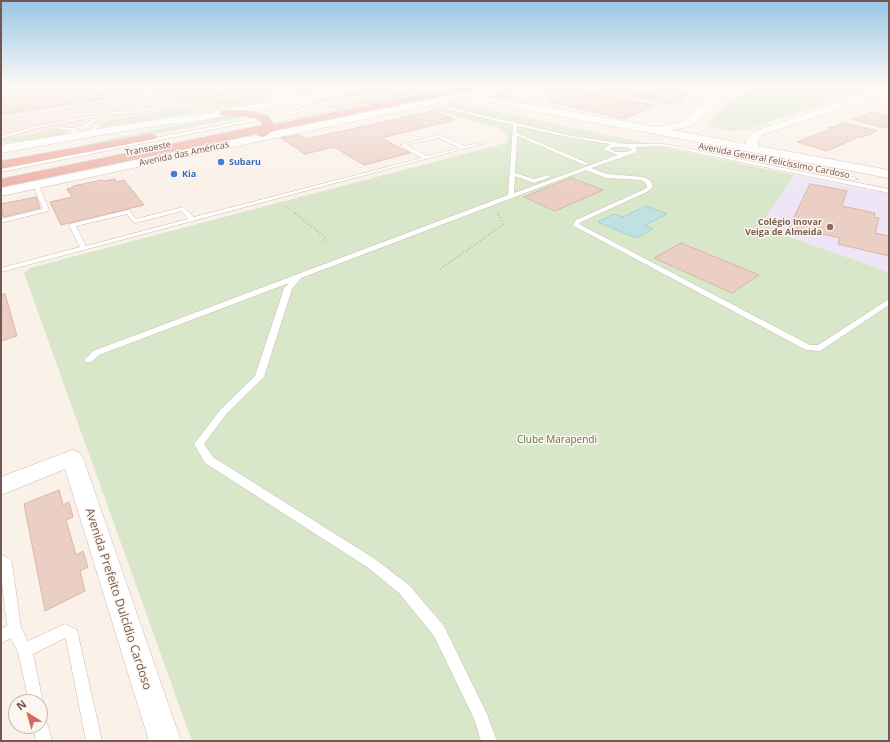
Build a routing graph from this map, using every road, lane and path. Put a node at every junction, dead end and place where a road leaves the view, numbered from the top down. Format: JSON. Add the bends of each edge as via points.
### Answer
{"nodes":[{"id":1,"x":692,"y":120,"type":"edge"},
{"id":2,"x":68,"y":121,"type":"edge"},
{"id":3,"x":94,"y":121,"type":"edge"},
{"id":4,"x":178,"y":121,"type":"edge"},
{"id":5,"x":187,"y":121,"type":"edge"},
{"id":6,"x":253,"y":121,"type":"edge"},
{"id":7,"x":254,"y":121,"type":"edge"},
{"id":8,"x":255,"y":121,"type":"edge"},
{"id":9,"x":255,"y":121,"type":"edge"},
{"id":10,"x":262,"y":121,"type":"edge"},
{"id":11,"x":342,"y":121,"type":"edge"},
{"id":12,"x":501,"y":121,"type":"edge"},
{"id":13,"x":581,"y":121,"type":"edge"},
{"id":14,"x":585,"y":121,"type":"edge"},
{"id":15,"x":691,"y":121,"type":"edge"},
{"id":16,"x":795,"y":121,"type":"edge"},
{"id":17,"x":848,"y":121,"type":"edge"},
{"id":18,"x":60,"y":122,"type":"junction"},
{"id":19,"x":515,"y":124,"type":"junction"},
{"id":20,"x":160,"y":127,"type":"junction"},
{"id":21,"x":614,"y":127,"type":"junction"},
{"id":22,"x":645,"y":129,"type":"junction"},
{"id":23,"x":47,"y":130,"type":"junction"},
{"id":24,"x":889,"y":131,"type":"edge"},
{"id":25,"x":100,"y":132,"type":"junction"},
{"id":26,"x":514,"y":133,"type":"junction"},
{"id":27,"x":758,"y":133,"type":"junction"},
{"id":28,"x":10,"y":136,"type":"junction"},
{"id":29,"x":71,"y":136,"type":"junction"},
{"id":30,"x":572,"y":137,"type":"junction"},
{"id":31,"x":1,"y":138,"type":"edge"},
{"id":32,"x":600,"y":141,"type":"junction"},
{"id":33,"x":487,"y":142,"type":"dead end"},
{"id":34,"x":1,"y":145,"type":"edge"},
{"id":35,"x":25,"y":145,"type":"junction"},
{"id":36,"x":658,"y":145,"type":"junction"},
{"id":37,"x":626,"y":146,"type":"junction"},
{"id":38,"x":598,"y":147,"type":"junction"},
{"id":39,"x":465,"y":148,"type":"junction"},
{"id":40,"x":1,"y":149,"type":"edge"},
{"id":41,"x":753,"y":149,"type":"junction"},
{"id":42,"x":612,"y":152,"type":"junction"},
{"id":43,"x":635,"y":152,"type":"junction"},
{"id":44,"x":185,"y":154,"type":"junction"},
{"id":45,"x":625,"y":154,"type":"junction"},
{"id":46,"x":1,"y":156,"type":"edge"},
{"id":47,"x":426,"y":158,"type":"junction"},
{"id":48,"x":1,"y":164,"type":"edge"},
{"id":49,"x":826,"y":166,"type":"junction"},
{"id":50,"x":587,"y":167,"type":"junction"},
{"id":51,"x":1,"y":170,"type":"edge"},
{"id":52,"x":94,"y":173,"type":"junction"},
{"id":53,"x":838,"y":173,"type":"junction"},
{"id":54,"x":513,"y":174,"type":"junction"},
{"id":55,"x":889,"y":174,"type":"edge"},
{"id":56,"x":1,"y":179,"type":"edge"},
{"id":57,"x":889,"y":182,"type":"edge"},
{"id":58,"x":1,"y":183,"type":"edge"},
{"id":59,"x":36,"y":185,"type":"junction"},
{"id":60,"x":889,"y":187,"type":"edge"},
{"id":61,"x":1,"y":189,"type":"edge"},
{"id":62,"x":889,"y":191,"type":"edge"},
{"id":63,"x":1,"y":192,"type":"edge"},
{"id":64,"x":511,"y":196,"type":"junction"},
{"id":65,"x":285,"y":205,"type":"dead end"},
{"id":66,"x":494,"y":206,"type":"dead end"},
{"id":67,"x":193,"y":220,"type":"junction"},
{"id":68,"x":1,"y":221,"type":"edge"},
{"id":69,"x":322,"y":243,"type":"dead end"},
{"id":70,"x":84,"y":248,"type":"junction"},
{"id":71,"x":440,"y":269,"type":"dead end"},
{"id":72,"x":1,"y":270,"type":"edge"},
{"id":73,"x":298,"y":277,"type":"junction"},
{"id":74,"x":889,"y":301,"type":"edge"},
{"id":75,"x":88,"y":360,"type":"dead end"},
{"id":76,"x":1,"y":486,"type":"edge"},
{"id":77,"x":1,"y":561,"type":"edge"},
{"id":78,"x":14,"y":630,"type":"junction"},
{"id":79,"x":1,"y":636,"type":"edge"},
{"id":80,"x":25,"y":650,"type":"junction"},
{"id":81,"x":34,"y":694,"type":"edge"},
{"id":82,"x":94,"y":741,"type":"edge"},
{"id":83,"x":165,"y":741,"type":"edge"},
{"id":84,"x":489,"y":741,"type":"edge"}],
"edges":[{"from":1,"to":27,"type":"street","via":[[702,129],[713,132],[739,136]]},
{"from":2,"to":18,"type":"lane"},
{"from":3,"to":25,"type":"lane","via":[[84,125]]},
{"from":4,"to":25,"type":"street"},
{"from":5,"to":20,"type":"street"},
{"from":6,"to":48,"type":"highway","name":"Avenida das Américas"},
{"from":7,"to":51,"type":"lane","name":"Transoeste"},
{"from":8,"to":56,"type":"lane","name":"Transoeste"},
{"from":9,"to":58,"type":"highway","name":"Avenida das Américas"},
{"from":10,"to":44,"type":"highway","via":[[265,132]]},
{"from":11,"to":44,"type":"street","name":"Avenida das Américas"},
{"from":12,"to":19,"type":"lane"},
{"from":13,"to":21,"type":"street","name":"Avenida General Felicíssimo Cardoso"},
{"from":14,"to":21,"type":"street","name":"Avenida General Felicíssimo Cardoso"},
{"from":15,"to":22,"type":"street","via":[[677,127]]},
{"from":16,"to":27,"type":"street"},
{"from":17,"to":24,"type":"lane"},
{"from":18,"to":23,"type":"lane"},
{"from":18,"to":28,"type":"lane"},
{"from":19,"to":26,"type":"lane"},
{"from":19,"to":30,"type":"lane"},
{"from":20,"to":46,"type":"street"},
{"from":20,"to":48,"type":"highway"},
{"from":21,"to":22,"type":"street","name":"Avenida General Felicíssimo Cardoso"},
{"from":21,"to":49,"type":"street","name":"Avenida General Felicíssimo Cardoso"},
{"from":22,"to":41,"type":"street","name":"Avenida General Felicíssimo Cardoso"},
{"from":23,"to":28,"type":"lane"},
{"from":23,"to":29,"type":"lane","via":[[70,128],[76,132]]},
{"from":25,"to":29,"type":"street"},
{"from":26,"to":50,"type":"lane"},
{"from":26,"to":54,"type":"lane"},
{"from":27,"to":41,"type":"street","via":[[752,139]]},
{"from":28,"to":31,"type":"lane"},
{"from":29,"to":35,"type":"street"},
{"from":30,"to":32,"type":"lane"},
{"from":30,"to":38,"type":"lane"},
{"from":32,"to":37,"type":"lane"},
{"from":32,"to":38,"type":"lane","via":[[604,142],[604,145]]},
{"from":33,"to":39,"type":"lane"},
{"from":34,"to":35,"type":"lane"},
{"from":35,"to":40,"type":"street"},
{"from":36,"to":37,"type":"lane"},
{"from":36,"to":43,"type":"lane"},
{"from":36,"to":62,"type":"lane"},
{"from":37,"to":42,"type":"lane","via":[[609,146],[607,149]]},
{"from":37,"to":43,"type":"lane","via":[[634,148]]},
{"from":38,"to":42,"type":"lane"},
{"from":39,"to":47,"type":"lane"},
{"from":39,"to":47,"type":"lane","via":[[439,136],[402,145]]},
{"from":41,"to":49,"type":"street","name":"Avenida General Felicíssimo Cardoso"},
{"from":42,"to":45,"type":"lane"},
{"from":42,"to":50,"type":"lane","via":[[609,157]]},
{"from":43,"to":45,"type":"lane"},
{"from":44,"to":52,"type":"street","name":"Avenida das Américas"},
{"from":45,"to":50,"type":"lane"},
{"from":47,"to":67,"type":"lane"},
{"from":49,"to":53,"type":"street","name":"Avenida General Felicíssimo Cardoso"},
{"from":49,"to":55,"type":"street","name":"Avenida General Felicíssimo Cardoso"},
{"from":50,"to":54,"type":"lane","via":[[539,180],[529,180]]},
{"from":50,"to":64,"type":"lane"},
{"from":50,"to":74,"type":"lane","via":[[606,176],[642,178],[649,182],[650,187],[578,222],[576,226],[809,348],[820,348]]},
{"from":52,"to":59,"type":"street","name":"Avenida das Américas"},
{"from":52,"to":61,"type":"highway"},
{"from":53,"to":57,"type":"street","name":"Avenida General Felicíssimo Cardoso"},
{"from":53,"to":60,"type":"lane"},
{"from":54,"to":64,"type":"lane"},
{"from":59,"to":63,"type":"street","name":"Avenida das Américas"},
{"from":59,"to":68,"type":"lane","via":[[46,210]]},
{"from":64,"to":73,"type":"lane"},
{"from":65,"to":69,"type":"path","via":[[326,238]]},
{"from":66,"to":71,"type":"path","via":[[503,225]]},
{"from":67,"to":70,"type":"lane"},
{"from":67,"to":70,"type":"lane","via":[[183,208],[135,221],[128,212],[72,225]]},
{"from":70,"to":72,"type":"lane"},
{"from":73,"to":75,"type":"lane","via":[[96,353]]},
{"from":73,"to":84,"type":"lane","via":[[288,288],[259,378],[224,411],[199,444],[209,460],[371,563],[404,589],[439,631],[482,719]]},
{"from":76,"to":83,"type":"street","name":"Avenida Prefeito Dulcídio Cardoso","via":[[72,458]]},
{"from":77,"to":78,"type":"lane","via":[[6,563]]},
{"from":78,"to":79,"type":"lane"},
{"from":78,"to":80,"type":"lane"},
{"from":80,"to":81,"type":"lane"},
{"from":80,"to":82,"type":"lane","via":[[65,631],[72,635]]}]}
